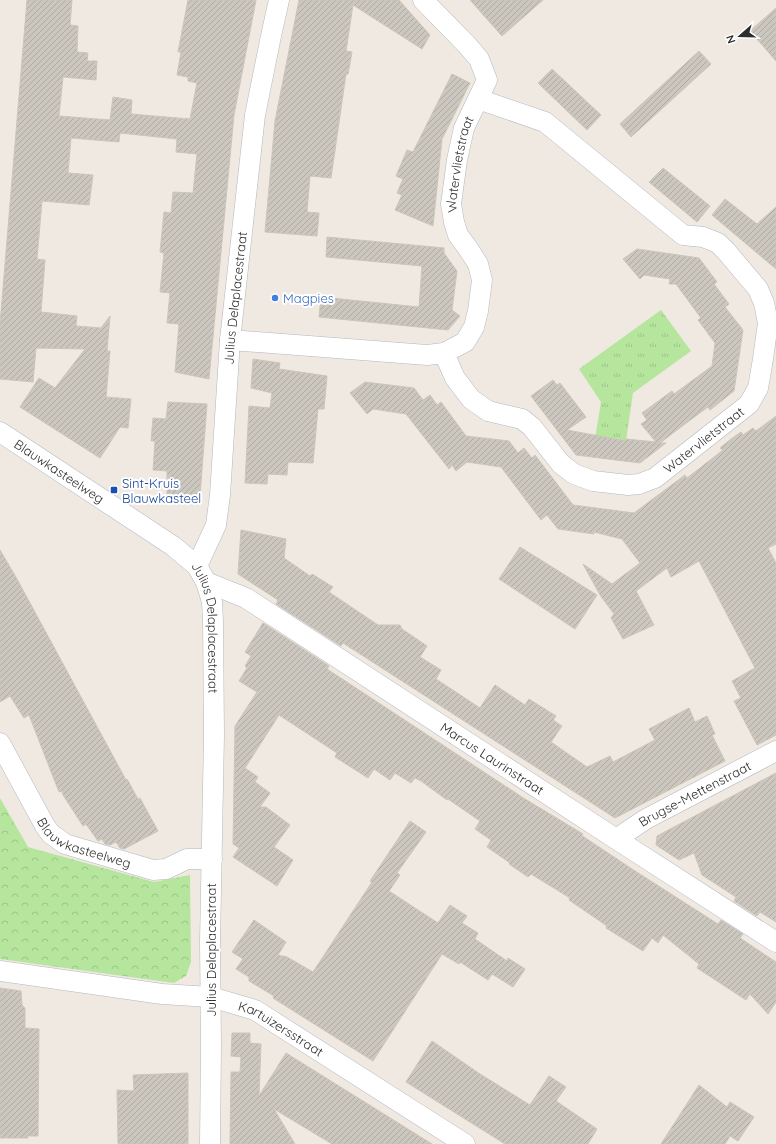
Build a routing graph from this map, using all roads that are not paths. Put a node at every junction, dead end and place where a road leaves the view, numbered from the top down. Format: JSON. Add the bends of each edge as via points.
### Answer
{"nodes":[{"id":1,"x":280,"y":0,"type":"edge"},
{"id":2,"x":423,"y":0,"type":"edge"},
{"id":3,"x":478,"y":99,"type":"junction"},
{"id":4,"x":230,"y":340,"type":"junction"},
{"id":5,"x":444,"y":353,"type":"junction"},
{"id":6,"x":0,"y":432,"type":"edge"},
{"id":7,"x":201,"y":574,"type":"junction"},
{"id":8,"x":0,"y":743,"type":"edge"},
{"id":9,"x":776,"y":751,"type":"edge"},
{"id":10,"x":616,"y":839,"type":"junction"},
{"id":11,"x":212,"y":859,"type":"junction"},
{"id":12,"x":776,"y":942,"type":"edge"},
{"id":13,"x":0,"y":971,"type":"edge"},
{"id":14,"x":211,"y":997,"type":"junction"},
{"id":15,"x":210,"y":1144,"type":"edge"},
{"id":16,"x":465,"y":1144,"type":"edge"}],
"edges":[{"from":1,"to":4,"type":"street","name":"Julius Delaplacestraat","via":[[255,115]]},
{"from":2,"to":3,"type":"street","name":"Watervlietstraat","via":[[479,59],[487,80]]},
{"from":3,"to":5,"type":"street","name":"Watervlietstraat","via":[[464,128],[451,204],[458,235],[478,264],[482,280],[478,311],[474,327],[465,342]]},
{"from":3,"to":5,"type":"street","name":"Watervlietstraat","via":[[545,122],[683,235],[703,237],[718,243],[758,289],[768,323],[758,388],[749,404],[655,478],[639,484],[593,481],[574,474],[561,464],[522,418],[488,411],[471,400],[455,378]]},
{"from":4,"to":5,"type":"street","name":"Watervlietstraat","via":[[428,355]]},
{"from":4,"to":7,"type":"street","name":"Julius Delaplacestraat","via":[[220,495],[216,525]]},
{"from":6,"to":7,"type":"street","name":"Blauwkasteelweg","via":[[173,546]]},
{"from":7,"to":10,"type":"street","name":"Marcus Laurinstraat","via":[[246,598]]},
{"from":7,"to":11,"type":"street","name":"Julius Delaplacestraat","via":[[212,602],[214,621]]},
{"from":8,"to":11,"type":"street","name":"Blauwkasteelweg","via":[[45,826],[65,844],[153,870],[166,869],[187,858]]},
{"from":9,"to":10,"type":"street","name":"Brugse-Mettenstraat","via":[[646,819]]},
{"from":10,"to":12,"type":"street","name":"Marcus Laurinstraat"},
{"from":11,"to":14,"type":"street","name":"Julius Delaplacestraat"},
{"from":13,"to":14,"type":"street","name":"Kartuizersstraat","via":[[162,994]]},
{"from":14,"to":15,"type":"street","name":"Julius Delaplacestraat"},
{"from":14,"to":16,"type":"street","name":"Kartuizersstraat","via":[[255,1010]]}]}
